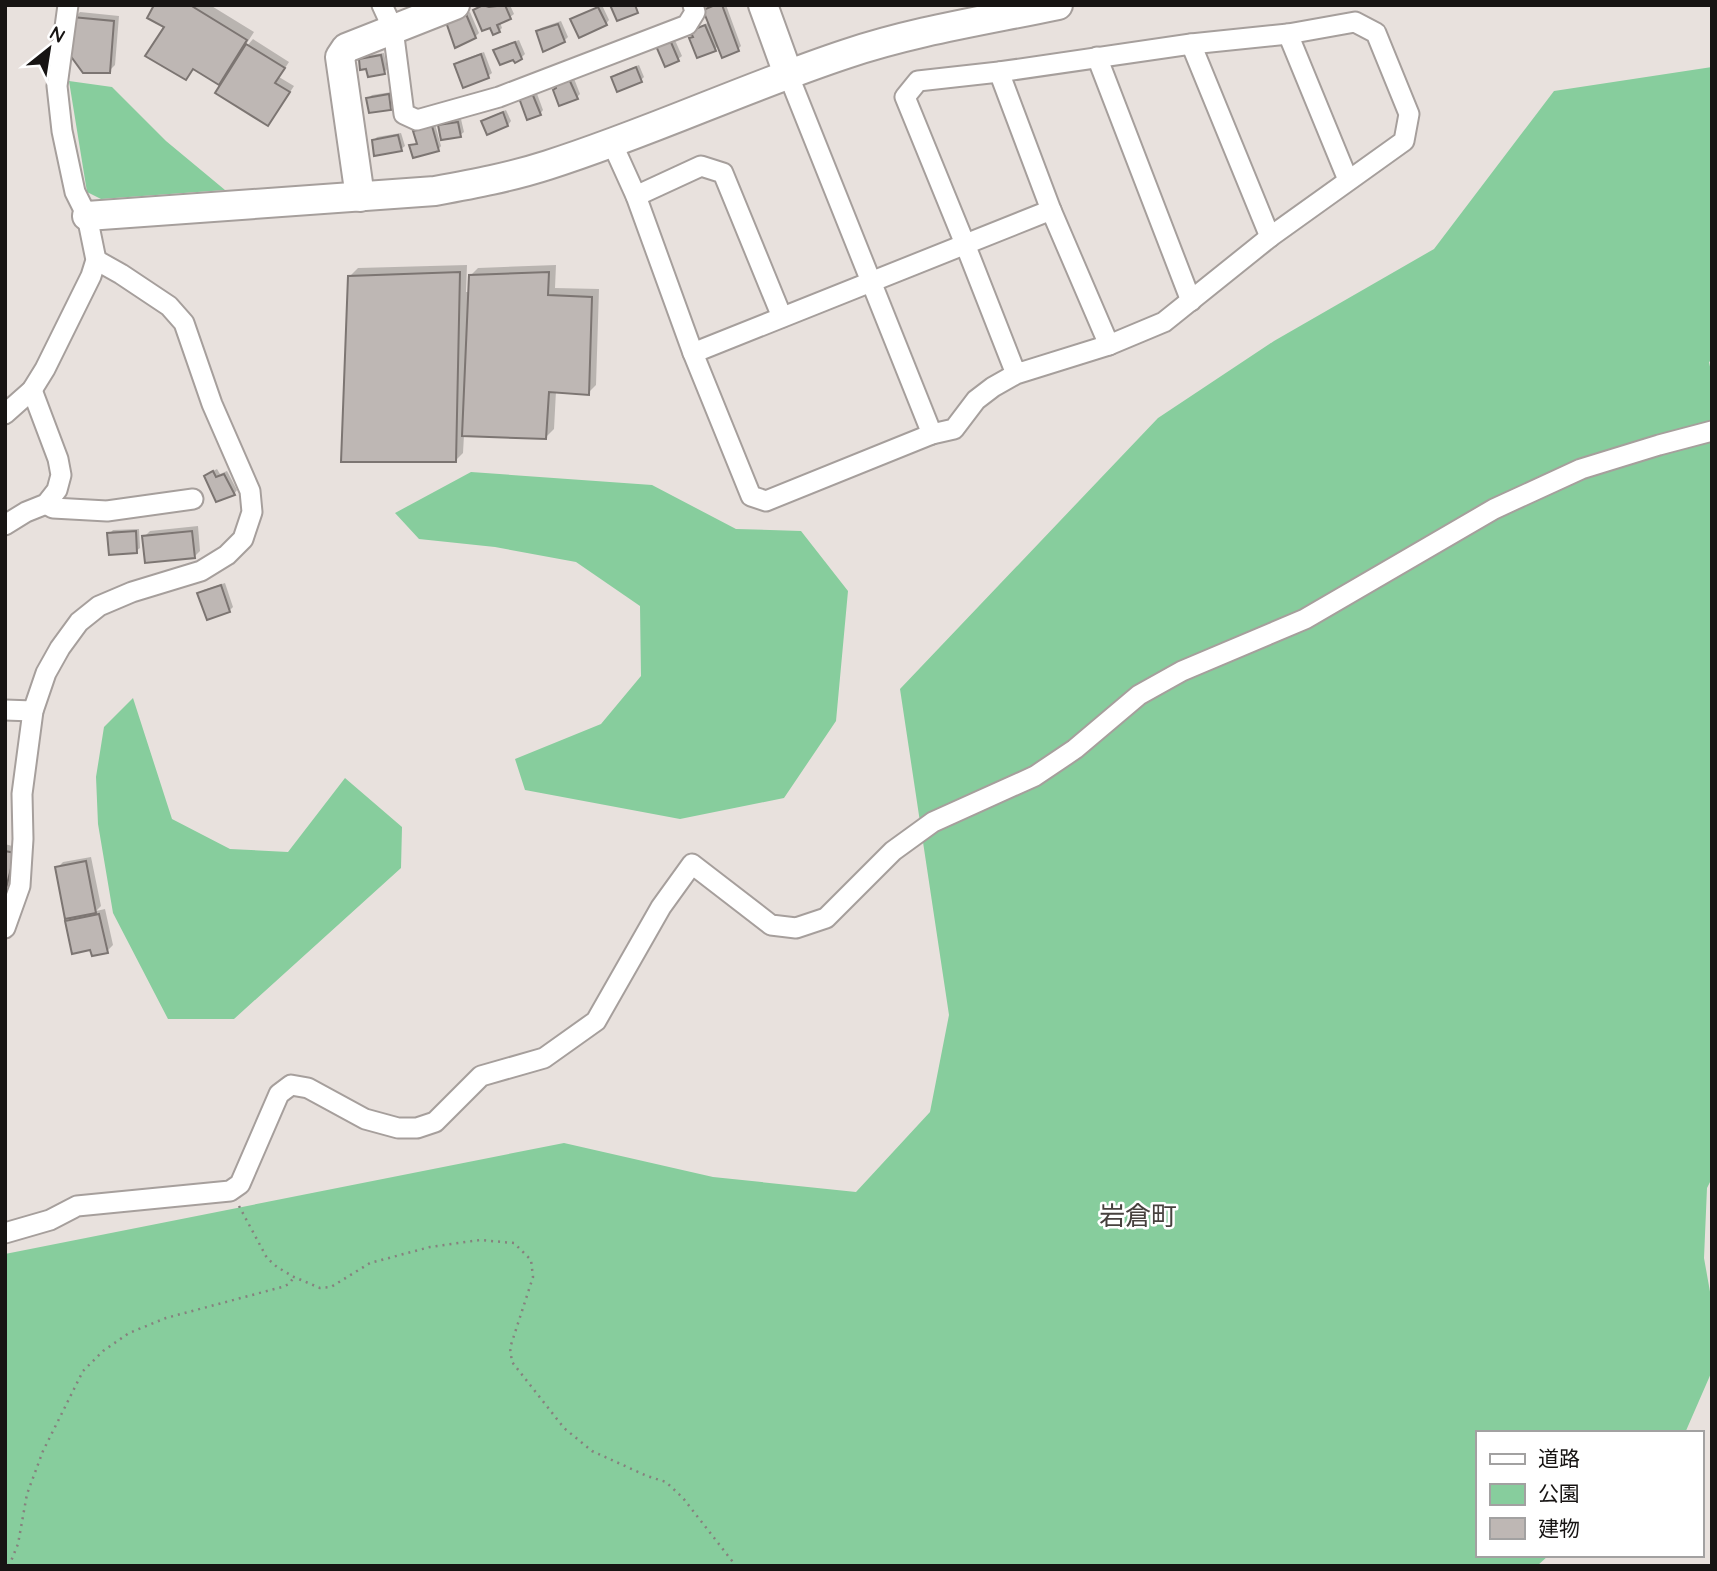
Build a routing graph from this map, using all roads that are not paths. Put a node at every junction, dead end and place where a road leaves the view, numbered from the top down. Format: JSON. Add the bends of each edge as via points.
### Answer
{"nodes":[{"id":1,"x":68,"y":5,"type":"edge"},
{"id":2,"x":455,"y":5,"type":"edge"},
{"id":3,"x":693,"y":5,"type":"edge"},
{"id":4,"x":763,"y":5,"type":"edge"},
{"id":5,"x":1058,"y":5,"type":"edge"},
{"id":6,"x":387,"y":17,"type":"edge"},
{"id":7,"x":1288,"y":34,"type":"junction"},
{"id":8,"x":1191,"y":44,"type":"junction"},
{"id":9,"x":1097,"y":58,"type":"junction"},
{"id":10,"x":999,"y":72,"type":"junction"},
{"id":11,"x":788,"y":74,"type":"junction"},
{"id":12,"x":612,"y":143,"type":"junction"},
{"id":13,"x":1348,"y":180,"type":"junction"},
{"id":14,"x":636,"y":196,"type":"junction"},
{"id":15,"x":360,"y":197,"type":"junction"},
{"id":16,"x":1051,"y":211,"type":"junction"},
{"id":17,"x":87,"y":216,"type":"junction"},
{"id":18,"x":1270,"y":237,"type":"junction"},
{"id":19,"x":965,"y":244,"type":"junction"},
{"id":20,"x":96,"y":260,"type":"junction"},
{"id":21,"x":872,"y":282,"type":"junction"},
{"id":22,"x":1191,"y":301,"type":"junction"},
{"id":23,"x":782,"y":317,"type":"junction"},
{"id":24,"x":1108,"y":345,"type":"junction"},
{"id":25,"x":693,"y":353,"type":"junction"},
{"id":26,"x":1016,"y":374,"type":"junction"},
{"id":27,"x":32,"y":390,"type":"junction"},
{"id":28,"x":5,"y":414,"type":"edge"},
{"id":29,"x":1712,"y":430,"type":"edge"},
{"id":30,"x":932,"y":434,"type":"junction"},
{"id":31,"x":193,"y":499,"type":"dead end"},
{"id":32,"x":47,"y":504,"type":"junction"},
{"id":33,"x":5,"y":524,"type":"edge"},
{"id":34,"x":5,"y":710,"type":"edge"},
{"id":35,"x":33,"y":711,"type":"junction"},
{"id":36,"x":5,"y":928,"type":"edge"},
{"id":37,"x":5,"y":1233,"type":"edge"}],
"edges":[{"from":1,"to":17,"type":"street","via":[[57,86],[75,192]]},
{"from":2,"to":6,"type":"street"},
{"from":3,"to":6,"type":"street","via":[[695,12],[687,25],[499,97],[417,120],[404,114]]},
{"from":4,"to":11,"type":"street"},
{"from":5,"to":11,"type":"street","via":[[900,38]]},
{"from":6,"to":15,"type":"street","via":[[340,57]]},
{"from":7,"to":8,"type":"street"},
{"from":7,"to":13,"type":"street"},
{"from":7,"to":13,"type":"street","via":[[1355,22],[1376,33],[1409,114],[1404,141]]},
{"from":8,"to":9,"type":"street"},
{"from":8,"to":18,"type":"street"},
{"from":9,"to":10,"type":"street"},
{"from":9,"to":22,"type":"street"},
{"from":10,"to":16,"type":"street"},
{"from":10,"to":19,"type":"street","via":[[918,81],[905,97]]},
{"from":11,"to":12,"type":"street"},
{"from":11,"to":21,"type":"street"},
{"from":12,"to":14,"type":"street"},
{"from":12,"to":15,"type":"street","via":[[491,181]]},
{"from":13,"to":18,"type":"street"},
{"from":14,"to":23,"type":"street","via":[[701,166],[723,173]]},
{"from":14,"to":25,"type":"street"},
{"from":15,"to":17,"type":"street"},
{"from":16,"to":19,"type":"street"},
{"from":16,"to":24,"type":"street"},
{"from":17,"to":20,"type":"street"},
{"from":18,"to":22,"type":"street"},
{"from":19,"to":21,"type":"street"},
{"from":19,"to":26,"type":"street"},
{"from":20,"to":27,"type":"street"},
{"from":20,"to":35,"type":"street","via":[[169,306],[184,323],[212,404],[250,491],[252,512],[243,539],[227,555],[201,571],[100,606],[79,622],[46,673]]},
{"from":21,"to":23,"type":"street"},
{"from":21,"to":30,"type":"street"},
{"from":22,"to":24,"type":"street","via":[[1164,323]]},
{"from":23,"to":25,"type":"street"},
{"from":24,"to":26,"type":"street"},
{"from":25,"to":30,"type":"street","via":[[751,496],[766,501]]},
{"from":26,"to":30,"type":"street","via":[[976,400],[954,429]]},
{"from":27,"to":28,"type":"street"},
{"from":27,"to":32,"type":"street","via":[[61,475]]},
{"from":29,"to":37,"type":"street","via":[[1581,469],[1494,509],[1305,619],[1149,689],[1075,750],[1035,776],[933,822],[893,851],[826,918],[796,928],[771,925],[692,864],[661,907],[596,1021],[544,1058],[481,1076],[435,1122],[398,1128],[366,1119],[308,1088],[291,1085],[279,1094],[240,1184],[230,1191],[77,1206],[50,1220]]},
{"from":31,"to":32,"type":"street","via":[[107,511]]},
{"from":32,"to":33,"type":"street"},
{"from":34,"to":35,"type":"street"},
{"from":35,"to":36,"type":"street","via":[[22,794],[20,886]]}]}
